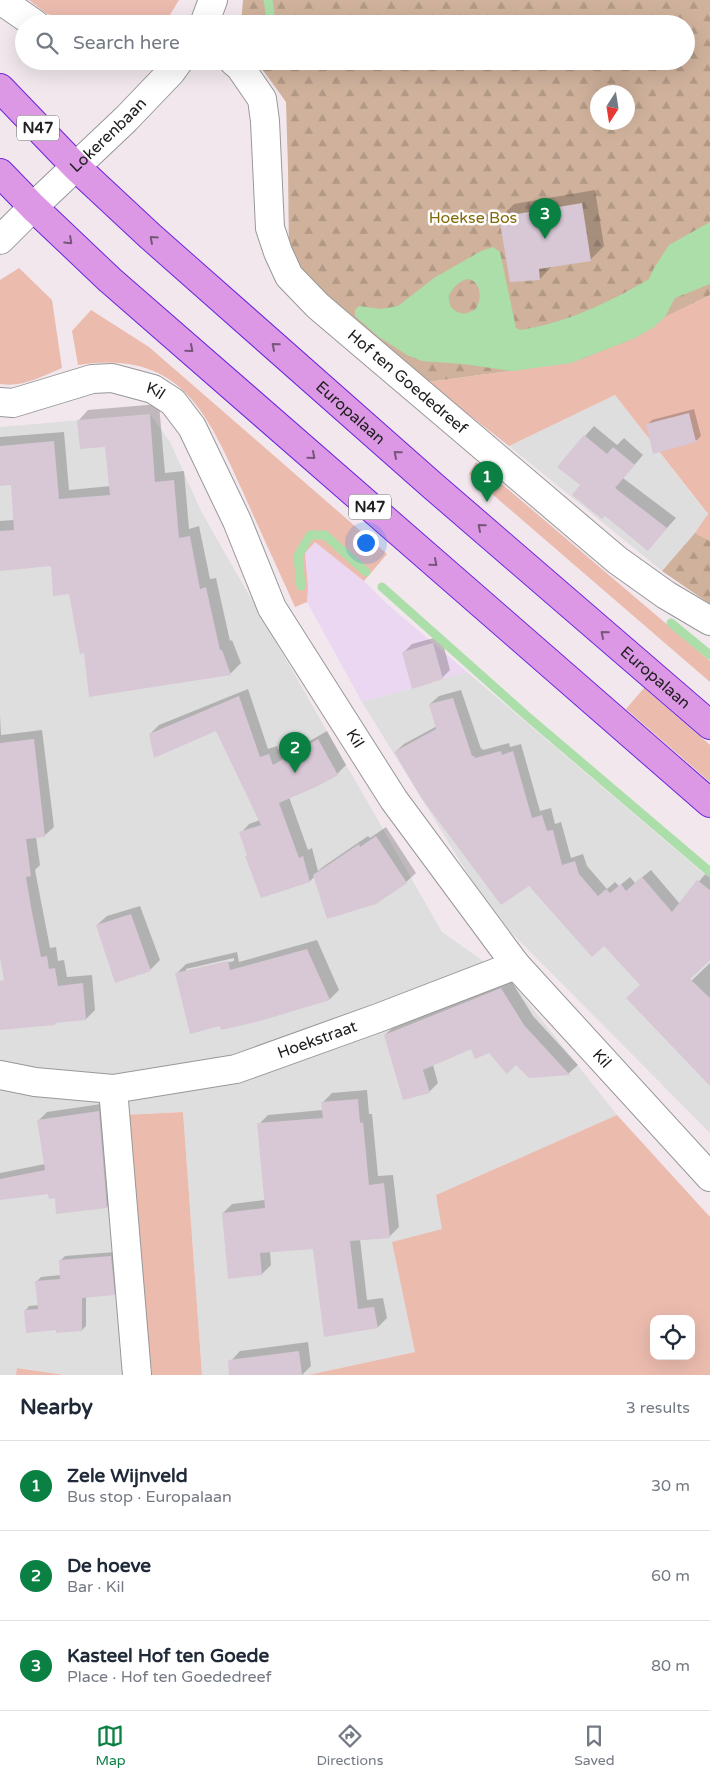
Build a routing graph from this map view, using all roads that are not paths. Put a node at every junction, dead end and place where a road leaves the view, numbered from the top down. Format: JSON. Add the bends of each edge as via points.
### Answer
{"nodes":[{"id":1,"x":4,"y":0,"type":"edge"},
{"id":2,"x":213,"y":0,"type":"edge"},
{"id":3,"x":22,"y":15,"type":"edge"},
{"id":4,"x":207,"y":15,"type":"edge"},
{"id":5,"x":171,"y":70,"type":"edge"},
{"id":6,"x":242,"y":70,"type":"edge"},
{"id":7,"x":0,"y":88,"type":"edge"},
{"id":8,"x":76,"y":167,"type":"junction"},
{"id":9,"x":0,"y":173,"type":"edge"},
{"id":10,"x":33,"y":207,"type":"junction"},
{"id":11,"x":0,"y":240,"type":"edge"},
{"id":12,"x":0,"y":402,"type":"edge"},
{"id":13,"x":710,"y":621,"type":"edge"},
{"id":14,"x":710,"y":725,"type":"edge"},
{"id":15,"x":710,"y":803,"type":"edge"},
{"id":16,"x":516,"y":965,"type":"junction"},
{"id":17,"x":0,"y":1075,"type":"edge"},
{"id":18,"x":113,"y":1089,"type":"junction"},
{"id":19,"x":710,"y":1177,"type":"edge"},
{"id":20,"x":138,"y":1375,"type":"edge"}],
"edges":[{"from":1,"to":3,"type":"street"},
{"from":2,"to":4,"type":"street"},
{"from":5,"to":8,"type":"street","name":"Lokerenbaan"},
{"from":6,"to":13,"type":"street","name":"Hof ten Goededreef","via":[[262,99],[270,228],[288,276],[318,306],[617,560]]},
{"from":7,"to":8,"type":"highway","name":"Europalaan","number":"N47"},
{"from":8,"to":10,"type":"street","name":"Lokerenbaan"},
{"from":14,"to":8,"type":"highway","name":"Europalaan","number":"N47","one_way":true,"via":[[433,486]]},
{"from":9,"to":10,"type":"highway","number":"N47"},
{"from":10,"to":11,"type":"street","name":"Lokerenbaan"},
{"from":10,"to":15,"type":"highway","number":"N47","one_way":true,"via":[[110,280]]},
{"from":12,"to":16,"type":"street","name":"Kil","via":[[13,403],[92,379],[112,378],[153,389],[173,402],[192,427],[237,521],[272,608],[394,800]]},
{"from":16,"to":18,"type":"street","name":"Hoekstraat","via":[[236,1069]]},
{"from":16,"to":19,"type":"street","name":"Kil"},
{"from":17,"to":18,"type":"street","name":"Hoekstraat","via":[[36,1082]]},
{"from":18,"to":20,"type":"street"}]}
